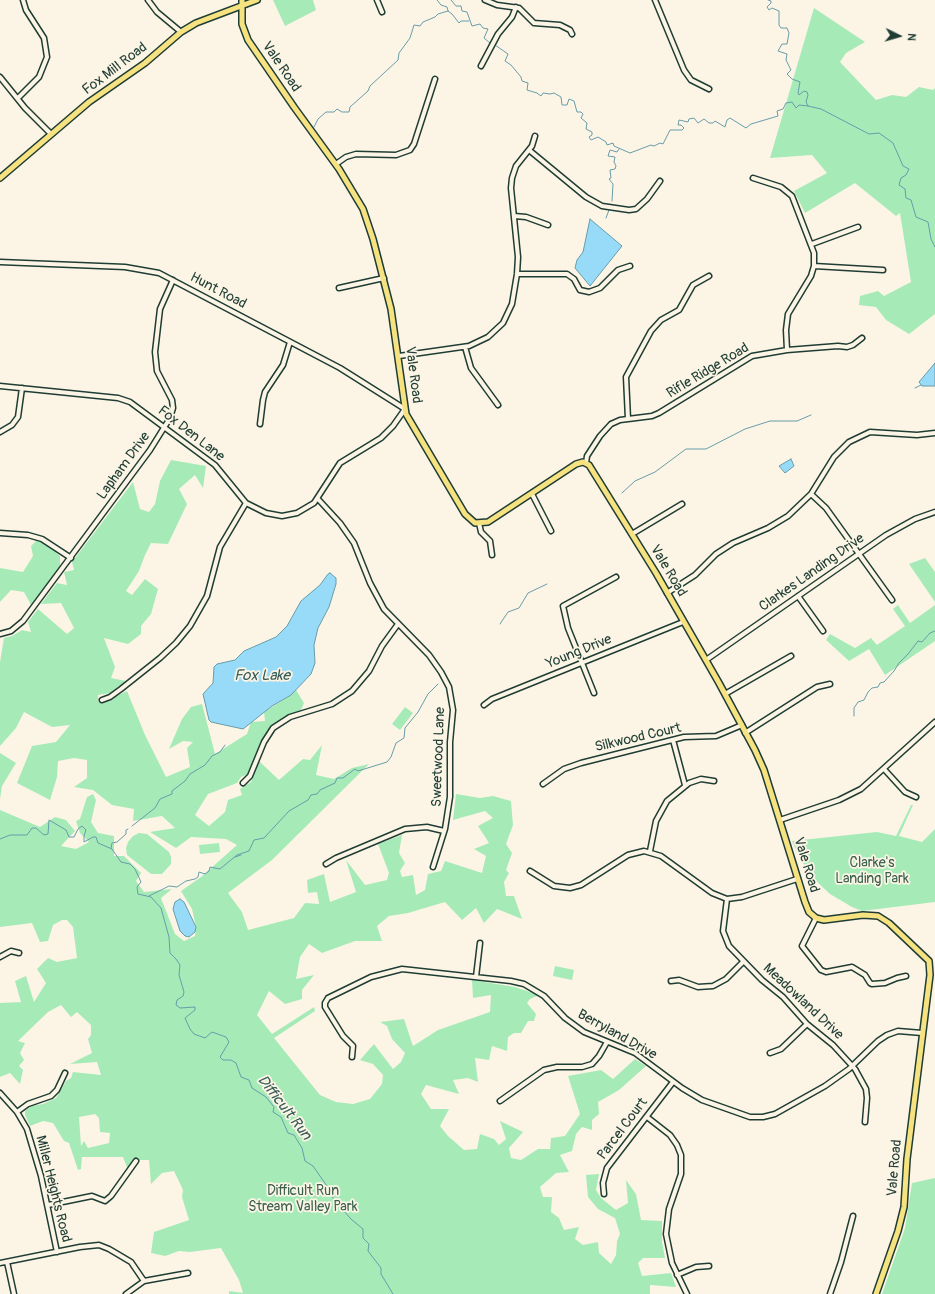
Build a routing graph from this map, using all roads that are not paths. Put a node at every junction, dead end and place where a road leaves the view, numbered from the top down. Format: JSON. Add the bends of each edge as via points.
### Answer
{"nodes":[{"id":1,"x":23,"y":0,"type":"edge"},
{"id":2,"x":148,"y":0,"type":"edge"},
{"id":3,"x":242,"y":0,"type":"edge"},
{"id":4,"x":257,"y":0,"type":"edge"},
{"id":5,"x":377,"y":0,"type":"edge"},
{"id":6,"x":486,"y":0,"type":"edge"},
{"id":7,"x":655,"y":0,"type":"edge"},
{"id":8,"x":242,"y":6,"type":"junction"},
{"id":9,"x":516,"y":7,"type":"junction"},
{"id":10,"x":382,"y":12,"type":"dead end"},
{"id":11,"x":181,"y":32,"type":"junction"},
{"id":12,"x":572,"y":34,"type":"dead end"},
{"id":13,"x":481,"y":66,"type":"dead end"},
{"id":14,"x":0,"y":77,"type":"edge"},
{"id":15,"x":435,"y":79,"type":"dead end"},
{"id":16,"x":709,"y":89,"type":"dead end"},
{"id":17,"x":18,"y":98,"type":"junction"},
{"id":18,"x":51,"y":134,"type":"junction"},
{"id":19,"x":535,"y":136,"type":"dead end"},
{"id":20,"x":529,"y":150,"type":"junction"},
{"id":21,"x":336,"y":164,"type":"junction"},
{"id":22,"x":0,"y":178,"type":"edge"},
{"id":23,"x":753,"y":178,"type":"dead end"},
{"id":24,"x":660,"y":181,"type":"dead end"},
{"id":25,"x":514,"y":216,"type":"junction"},
{"id":26,"x":548,"y":225,"type":"dead end"},
{"id":27,"x":858,"y":228,"type":"dead end"},
{"id":28,"x":812,"y":244,"type":"junction"},
{"id":29,"x":0,"y":262,"type":"edge"},
{"id":30,"x":630,"y":266,"type":"dead end"},
{"id":31,"x":814,"y":266,"type":"junction"},
{"id":32,"x":883,"y":270,"type":"dead end"},
{"id":33,"x":517,"y":274,"type":"junction"},
{"id":34,"x":709,"y":276,"type":"dead end"},
{"id":35,"x":384,"y":278,"type":"junction"},
{"id":36,"x":173,"y":280,"type":"junction"},
{"id":37,"x":339,"y":288,"type":"dead end"},
{"id":38,"x":862,"y":338,"type":"dead end"},
{"id":39,"x":290,"y":342,"type":"junction"},
{"id":40,"x":465,"y":347,"type":"junction"},
{"id":41,"x":787,"y":350,"type":"junction"},
{"id":42,"x":399,"y":356,"type":"junction"},
{"id":43,"x":0,"y":386,"type":"edge"},
{"id":44,"x":22,"y":388,"type":"junction"},
{"id":45,"x":498,"y":405,"type":"dead end"},
{"id":46,"x":405,"y":409,"type":"junction"},
{"id":47,"x":628,"y":419,"type":"junction"},
{"id":48,"x":260,"y":424,"type":"dead end"},
{"id":49,"x":166,"y":427,"type":"junction"},
{"id":50,"x":0,"y":432,"type":"edge"},
{"id":51,"x":935,"y":433,"type":"edge"},
{"id":52,"x":586,"y":463,"type":"junction"},
{"id":53,"x":532,"y":494,"type":"junction"},
{"id":54,"x":811,"y":494,"type":"junction"},
{"id":55,"x":318,"y":499,"type":"junction"},
{"id":56,"x":246,"y":503,"type":"junction"},
{"id":57,"x":682,"y":504,"type":"dead end"},
{"id":58,"x":935,"y":512,"type":"edge"},
{"id":59,"x":478,"y":524,"type":"junction"},
{"id":60,"x":551,"y":531,"type":"dead end"},
{"id":61,"x":0,"y":533,"type":"edge"},
{"id":62,"x":632,"y":534,"type":"junction"},
{"id":63,"x":859,"y":554,"type":"junction"},
{"id":64,"x":492,"y":555,"type":"dead end"},
{"id":65,"x":71,"y":558,"type":"junction"},
{"id":66,"x":616,"y":577,"type":"dead end"},
{"id":67,"x":667,"y":593,"type":"junction"},
{"id":68,"x":798,"y":596,"type":"junction"},
{"id":69,"x":892,"y":600,"type":"dead end"},
{"id":70,"x":683,"y":622,"type":"junction"},
{"id":71,"x":398,"y":624,"type":"junction"},
{"id":72,"x":823,"y":631,"type":"dead end"},
{"id":73,"x":0,"y":634,"type":"edge"},
{"id":74,"x":791,"y":656,"type":"dead end"},
{"id":75,"x":706,"y":660,"type":"junction"},
{"id":76,"x":582,"y":663,"type":"junction"},
{"id":77,"x":830,"y":684,"type":"dead end"},
{"id":78,"x":594,"y":693,"type":"dead end"},
{"id":79,"x":725,"y":694,"type":"junction"},
{"id":80,"x":102,"y":700,"type":"dead end"},
{"id":81,"x":484,"y":706,"type":"dead end"},
{"id":82,"x":935,"y":722,"type":"edge"},
{"id":83,"x":742,"y":725,"type":"junction"},
{"id":84,"x":745,"y":733,"type":"junction"},
{"id":85,"x":673,"y":740,"type":"junction"},
{"id":86,"x":884,"y":769,"type":"junction"},
{"id":87,"x":714,"y":781,"type":"dead end"},
{"id":88,"x":243,"y":784,"type":"dead end"},
{"id":89,"x":543,"y":784,"type":"dead end"},
{"id":90,"x":685,"y":785,"type":"junction"},
{"id":91,"x":916,"y":797,"type":"dead end"},
{"id":92,"x":780,"y":820,"type":"junction"},
{"id":93,"x":444,"y":831,"type":"junction"},
{"id":94,"x":650,"y":851,"type":"junction"},
{"id":95,"x":326,"y":864,"type":"dead end"},
{"id":96,"x":433,"y":867,"type":"dead end"},
{"id":97,"x":530,"y":871,"type":"dead end"},
{"id":98,"x":797,"y":878,"type":"junction"},
{"id":99,"x":727,"y":899,"type":"junction"},
{"id":100,"x":816,"y":918,"type":"junction"},
{"id":101,"x":480,"y":943,"type":"dead end"},
{"id":102,"x":20,"y":953,"type":"dead end"},
{"id":103,"x":0,"y":957,"type":"edge"},
{"id":104,"x":935,"y":960,"type":"edge"},
{"id":105,"x":743,"y":962,"type":"junction"},
{"id":106,"x":931,"y":965,"type":"junction"},
{"id":107,"x":906,"y":976,"type":"dead end"},
{"id":108,"x":476,"y":977,"type":"junction"},
{"id":109,"x":671,"y":981,"type":"dead end"},
{"id":110,"x":807,"y":1024,"type":"junction"},
{"id":111,"x":922,"y":1033,"type":"junction"},
{"id":112,"x":607,"y":1042,"type":"junction"},
{"id":113,"x":770,"y":1053,"type":"dead end"},
{"id":114,"x":352,"y":1057,"type":"dead end"},
{"id":115,"x":853,"y":1066,"type":"junction"},
{"id":116,"x":64,"y":1073,"type":"dead end"},
{"id":117,"x":673,"y":1082,"type":"junction"},
{"id":118,"x":0,"y":1093,"type":"edge"},
{"id":119,"x":500,"y":1101,"type":"dead end"},
{"id":120,"x":17,"y":1112,"type":"junction"},
{"id":121,"x":647,"y":1116,"type":"junction"},
{"id":122,"x":865,"y":1122,"type":"dead end"},
{"id":123,"x":136,"y":1161,"type":"dead end"},
{"id":124,"x":604,"y":1194,"type":"dead end"},
{"id":125,"x":48,"y":1205,"type":"junction"},
{"id":126,"x":853,"y":1216,"type":"dead end"},
{"id":127,"x":57,"y":1252,"type":"junction"},
{"id":128,"x":7,"y":1262,"type":"junction"},
{"id":129,"x":0,"y":1263,"type":"edge"},
{"id":130,"x":709,"y":1266,"type":"dead end"},
{"id":131,"x":188,"y":1273,"type":"dead end"},
{"id":132,"x":677,"y":1275,"type":"junction"},
{"id":133,"x":144,"y":1280,"type":"junction"},
{"id":134,"x":14,"y":1294,"type":"edge"},
{"id":135,"x":126,"y":1294,"type":"edge"},
{"id":136,"x":687,"y":1294,"type":"edge"},
{"id":137,"x":830,"y":1294,"type":"edge"},
{"id":138,"x":876,"y":1294,"type":"edge"}],
"edges":[{"from":1,"to":17,"type":"street","via":[[26,10],[44,38],[47,57],[39,77]]},
{"from":2,"to":11,"type":"street","via":[[157,12]]},
{"from":3,"to":8,"type":"main road","name":"Vale Road"},
{"from":4,"to":8,"type":"main road","name":"Fox Mill Road"},
{"from":5,"to":10,"type":"street"},
{"from":6,"to":9,"type":"street","via":[[497,5]]},
{"from":7,"to":16,"type":"street","via":[[684,70],[691,80]]},
{"from":8,"to":11,"type":"main road","name":"Fox Mill Road","via":[[196,23]]},
{"from":8,"to":21,"type":"main road","name":"Vale Road","via":[[242,24],[248,40]]},
{"from":9,"to":12,"type":"street","via":[[534,23],[560,25]]},
{"from":9,"to":13,"type":"street"},
{"from":11,"to":18,"type":"main road","name":"Fox Mill Road"},
{"from":14,"to":17,"type":"street"},
{"from":15,"to":21,"type":"street","via":[[410,150],[396,155],[356,154]]},
{"from":17,"to":18,"type":"street"},
{"from":18,"to":22,"type":"main road","name":"Fox Mill Road"},
{"from":19,"to":20,"type":"street"},
{"from":20,"to":24,"type":"street","via":[[586,197],[602,206],[636,209]]},
{"from":20,"to":25,"type":"street","via":[[516,166],[512,178]]},
{"from":21,"to":35,"type":"main road","name":"Vale Road","via":[[363,209]]},
{"from":23,"to":28,"type":"street","via":[[789,192],[795,200]]},
{"from":25,"to":26,"type":"street","via":[[526,217]]},
{"from":25,"to":33,"type":"street"},
{"from":27,"to":28,"type":"street"},
{"from":28,"to":31,"type":"street"},
{"from":29,"to":36,"type":"street","name":"Hunt Road","via":[[138,268]]},
{"from":30,"to":33,"type":"street","via":[[618,270],[600,288],[589,292],[580,290],[574,279],[567,274]]},
{"from":31,"to":32,"type":"street"},
{"from":31,"to":41,"type":"street","via":[[809,280],[788,314]]},
{"from":33,"to":40,"type":"street","via":[[512,304],[503,323],[488,337]]},
{"from":34,"to":47,"type":"street","via":[[693,285],[679,310],[661,320],[651,330],[626,377]]},
{"from":35,"to":37,"type":"street"},
{"from":35,"to":42,"type":"main road","name":"Vale Road"},
{"from":36,"to":39,"type":"street","name":"Hunt Road"},
{"from":36,"to":49,"type":"street","name":"Lapham Drive","via":[[160,309],[155,352],[157,371],[172,400],[172,412]]},
{"from":38,"to":41,"type":"street","name":"Rifle Ridge Road","via":[[847,347]]},
{"from":39,"to":46,"type":"street","name":"Hunt Road","via":[[340,368]]},
{"from":39,"to":48,"type":"street","via":[[283,365],[265,392]]},
{"from":40,"to":42,"type":"street"},
{"from":40,"to":45,"type":"street","via":[[471,368]]},
{"from":41,"to":47,"type":"street","name":"Rifle Ridge Road","via":[[752,356],[660,413]]},
{"from":42,"to":46,"type":"main road","name":"Vale Road"},
{"from":43,"to":44,"type":"street","name":"Fox Den Lane"},
{"from":44,"to":49,"type":"street","name":"Fox Den Lane","via":[[124,399]]},
{"from":44,"to":50,"type":"street","via":[[18,417],[12,425]]},
{"from":46,"to":55,"type":"street","name":"Fox Den Lane","via":[[381,438],[340,463]]},
{"from":46,"to":59,"type":"main road","name":"Vale Road","via":[[465,514]]},
{"from":47,"to":52,"type":"street","name":"Rifle Ridge Road","via":[[615,422],[607,428],[587,456]]},
{"from":49,"to":56,"type":"street","name":"Fox Den Lane","via":[[215,465]]},
{"from":49,"to":65,"type":"street","name":"Lapham Drive"},
{"from":51,"to":54,"type":"street","via":[[870,432],[849,442],[834,457]]},
{"from":52,"to":53,"type":"main road","via":[[576,464]]},
{"from":52,"to":62,"type":"main road","name":"Vale Road","via":[[596,473]]},
{"from":53,"to":59,"type":"main road","via":[[488,522]]},
{"from":53,"to":60,"type":"street"},
{"from":54,"to":63,"type":"street","via":[[826,508]]},
{"from":54,"to":67,"type":"street","via":[[788,516],[733,543],[716,554],[695,575]]},
{"from":55,"to":56,"type":"street","name":"Fox Den Lane","via":[[305,509],[286,516],[266,513]]},
{"from":55,"to":71,"type":"street","name":"Sweetwood Lane","via":[[354,543],[374,593]]},
{"from":56,"to":80,"type":"street","via":[[220,547],[207,596],[188,630],[139,675]]},
{"from":57,"to":62,"type":"street"},
{"from":58,"to":63,"type":"street","name":"Clarkes Landing Drive","via":[[903,525]]},
{"from":59,"to":64,"type":"street","via":[[481,532],[490,541]]},
{"from":61,"to":65,"type":"street","via":[[42,539]]},
{"from":62,"to":67,"type":"main road","name":"Vale Road"},
{"from":63,"to":68,"type":"street","name":"Clarkes Landing Drive"},
{"from":63,"to":69,"type":"street"},
{"from":65,"to":73,"type":"street","name":"Lapham Drive","via":[[20,625]]},
{"from":66,"to":76,"type":"street","via":[[563,606],[568,628]]},
{"from":67,"to":70,"type":"main road","name":"Vale Road"},
{"from":68,"to":72,"type":"street"},
{"from":68,"to":75,"type":"street","name":"Clarkes Landing Drive"},
{"from":70,"to":75,"type":"main road","name":"Vale Road"},
{"from":70,"to":76,"type":"street","name":"Young Drive"},
{"from":71,"to":88,"type":"street","via":[[352,691],[332,704],[290,718],[274,728],[264,742],[250,776]]},
{"from":71,"to":93,"type":"street","name":"Sweetwood Lane","via":[[430,655],[444,676],[450,694],[453,710],[450,742],[452,777]]},
{"from":74,"to":79,"type":"street"},
{"from":75,"to":79,"type":"main road","name":"Vale Road"},
{"from":76,"to":78,"type":"street"},
{"from":76,"to":81,"type":"street","name":"Young Drive","via":[[492,699]]},
{"from":77,"to":84,"type":"street","via":[[816,687]]},
{"from":79,"to":83,"type":"main road","name":"Vale Road"},
{"from":82,"to":86,"type":"street"},
{"from":83,"to":84,"type":"main road","name":"Vale Road"},
{"from":83,"to":85,"type":"street","name":"Silkwood Court","via":[[716,736]]},
{"from":84,"to":92,"type":"main road","name":"Vale Road","via":[[764,770]]},
{"from":85,"to":89,"type":"street","name":"Silkwood Court","via":[[571,766]]},
{"from":85,"to":90,"type":"street"},
{"from":86,"to":91,"type":"street","via":[[905,792]]},
{"from":86,"to":92,"type":"street","via":[[847,797]]},
{"from":87,"to":90,"type":"street","via":[[701,779]]},
{"from":90,"to":94,"type":"street","via":[[667,801],[658,816]]},
{"from":92,"to":98,"type":"main road","name":"Vale Road"},
{"from":93,"to":95,"type":"street","via":[[426,827],[405,829]]},
{"from":93,"to":96,"type":"street","name":"Sweetwood Lane"},
{"from":94,"to":97,"type":"street","via":[[628,855],[581,885],[570,888],[554,886]]},
{"from":94,"to":99,"type":"street","via":[[666,859],[712,893]]},
{"from":98,"to":99,"type":"street","via":[[742,897]]},
{"from":98,"to":100,"type":"main road","name":"Vale Road","via":[[807,908]]},
{"from":99,"to":105,"type":"street","name":"Meadowland Drive","via":[[724,936],[728,946]]},
{"from":100,"to":106,"type":"main road","via":[[828,920],[863,915],[878,916],[928,958]]},
{"from":100,"to":107,"type":"street","via":[[802,946],[821,970],[826,972],[852,967],[865,975],[872,984],[885,983]]},
{"from":101,"to":108,"type":"street"},
{"from":102,"to":103,"type":"street","via":[[12,951]]},
{"from":104,"to":106,"type":"main road"},
{"from":105,"to":109,"type":"street","via":[[726,979],[713,986],[698,987],[680,980]]},
{"from":105,"to":110,"type":"street","name":"Meadowland Drive","via":[[783,997]]},
{"from":106,"to":111,"type":"main road","name":"Vale Road"},
{"from":108,"to":112,"type":"street","name":"Berryland Drive","via":[[511,981],[532,988],[577,1028]]},
{"from":108,"to":114,"type":"street","name":"Berryland Drive","via":[[398,970],[372,978],[328,998],[325,1007],[343,1036],[353,1046]]},
{"from":110,"to":113,"type":"street","via":[[782,1049]]},
{"from":110,"to":115,"type":"street","name":"Meadowland Drive","via":[[833,1045]]},
{"from":111,"to":115,"type":"street","name":"Berryland Drive","via":[[898,1031],[887,1035]]},
{"from":111,"to":138,"type":"main road","name":"Vale Road","via":[[903,1215]]},
{"from":112,"to":117,"type":"street","name":"Berryland Drive","via":[[635,1053]]},
{"from":112,"to":119,"type":"street","via":[[600,1056],[592,1064],[544,1070]]},
{"from":115,"to":117,"type":"street","name":"Berryland Drive","via":[[825,1086],[781,1111],[760,1117],[733,1112],[710,1103]]},
{"from":115,"to":122,"type":"street","name":"Meadowland Drive","via":[[866,1089]]},
{"from":116,"to":120,"type":"street","via":[[54,1094],[28,1104]]},
{"from":117,"to":121,"type":"street","name":"Parcel Court"},
{"from":118,"to":120,"type":"street","name":"Miller Heights Road"},
{"from":120,"to":125,"type":"street","name":"Miller Heights Road","via":[[25,1123],[29,1135]]},
{"from":121,"to":124,"type":"street","name":"Parcel Court","via":[[607,1168],[603,1182]]},
{"from":121,"to":132,"type":"street","via":[[670,1135],[681,1155],[680,1179],[666,1223],[669,1253]]},
{"from":123,"to":125,"type":"street","via":[[106,1201],[92,1196]]},
{"from":125,"to":127,"type":"street","name":"Miller Heights Road"},
{"from":126,"to":137,"type":"street"},
{"from":127,"to":128,"type":"street"},
{"from":127,"to":133,"type":"street","via":[[94,1245],[104,1247],[131,1262]]},
{"from":128,"to":129,"type":"street"},
{"from":128,"to":134,"type":"street"},
{"from":130,"to":132,"type":"street","via":[[696,1266]]},
{"from":131,"to":133,"type":"street"},
{"from":132,"to":136,"type":"street"},
{"from":133,"to":135,"type":"street"}]}
